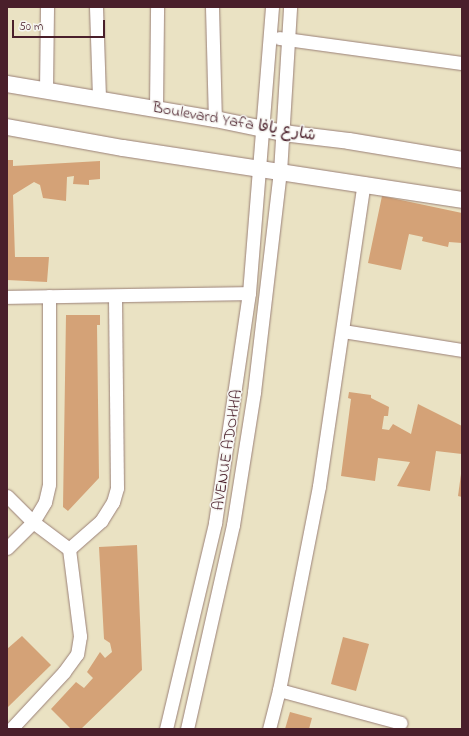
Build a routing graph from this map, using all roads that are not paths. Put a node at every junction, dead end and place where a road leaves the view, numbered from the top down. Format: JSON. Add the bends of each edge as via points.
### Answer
{"nodes":[{"id":1,"x":47,"y":7,"type":"edge"},
{"id":2,"x":96,"y":7,"type":"edge"},
{"id":3,"x":157,"y":7,"type":"edge"},
{"id":4,"x":212,"y":7,"type":"edge"},
{"id":5,"x":272,"y":7,"type":"edge"},
{"id":6,"x":290,"y":7,"type":"edge"},
{"id":7,"x":271,"y":36,"type":"junction"},
{"id":8,"x":288,"y":40,"type":"junction"},
{"id":9,"x":462,"y":63,"type":"edge"},
{"id":10,"x":7,"y":84,"type":"edge"},
{"id":11,"x":46,"y":90,"type":"junction"},
{"id":12,"x":99,"y":99,"type":"junction"},
{"id":13,"x":156,"y":109,"type":"junction"},
{"id":14,"x":215,"y":119,"type":"junction"},
{"id":15,"x":7,"y":127,"type":"edge"},
{"id":16,"x":262,"y":130,"type":"junction"},
{"id":17,"x":283,"y":133,"type":"junction"},
{"id":18,"x":462,"y":160,"type":"edge"},
{"id":19,"x":260,"y":168,"type":"junction"},
{"id":20,"x":280,"y":172,"type":"junction"},
{"id":21,"x":364,"y":183,"type":"junction"},
{"id":22,"x":462,"y":200,"type":"edge"},
{"id":23,"x":249,"y":293,"type":"junction"},
{"id":24,"x":7,"y":296,"type":"edge"},
{"id":25,"x":49,"y":296,"type":"junction"},
{"id":26,"x":116,"y":296,"type":"junction"},
{"id":27,"x":343,"y":331,"type":"junction"},
{"id":28,"x":462,"y":350,"type":"edge"},
{"id":29,"x":7,"y":496,"type":"edge"},
{"id":30,"x":32,"y":522,"type":"junction"},
{"id":31,"x":7,"y":548,"type":"edge"},
{"id":32,"x":69,"y":549,"type":"junction"},
{"id":33,"x":279,"y":690,"type":"junction"},
{"id":34,"x":401,"y":723,"type":"dead end"},
{"id":35,"x":11,"y":729,"type":"edge"},
{"id":36,"x":166,"y":729,"type":"edge"},
{"id":37,"x":187,"y":729,"type":"edge"},
{"id":38,"x":269,"y":729,"type":"edge"}],
"edges":[{"from":1,"to":11,"type":"street"},
{"from":2,"to":12,"type":"street"},
{"from":3,"to":13,"type":"street"},
{"from":4,"to":14,"type":"street"},
{"from":5,"to":7,"type":"street"},
{"from":6,"to":8,"type":"street","name":"AVENUE ADOHHA"},
{"from":7,"to":8,"type":"street"},
{"from":7,"to":16,"type":"street"},
{"from":8,"to":9,"type":"street"},
{"from":8,"to":17,"type":"street","name":"AVENUE ADOHHA"},
{"from":10,"to":11,"type":"street","name":"Boulevard Yafa شارع يافا"},
{"from":11,"to":12,"type":"street","name":"Boulevard Yafa شارع يافا"},
{"from":12,"to":13,"type":"street","name":"Boulevard Yafa شارع يافا"},
{"from":13,"to":14,"type":"street","name":"Boulevard Yafa شارع يافا"},
{"from":14,"to":16,"type":"street","name":"Boulevard Yafa شارع يافا"},
{"from":15,"to":19,"type":"street","via":[[123,148]]},
{"from":16,"to":17,"type":"street","name":"Boulevard Yafa شارع يافا"},
{"from":16,"to":19,"type":"street"},
{"from":17,"to":18,"type":"street","name":"Boulevard Yafa شارع يافا"},
{"from":17,"to":20,"type":"street","name":"AVENUE ADOHHA"},
{"from":19,"to":20,"type":"street"},
{"from":19,"to":23,"type":"street"},
{"from":20,"to":21,"type":"street"},
{"from":20,"to":37,"type":"street","name":"AVENUE ADOHHA","via":[[266,306],[233,525]]},
{"from":21,"to":22,"type":"street"},
{"from":21,"to":27,"type":"street"},
{"from":23,"to":26,"type":"street"},
{"from":23,"to":36,"type":"street","via":[[215,523]]},
{"from":24,"to":25,"type":"street"},
{"from":25,"to":26,"type":"street"},
{"from":25,"to":30,"type":"street","via":[[49,484],[45,502]]},
{"from":26,"to":32,"type":"street","via":[[117,488],[113,502],[101,521]]},
{"from":27,"to":28,"type":"street"},
{"from":27,"to":33,"type":"street","via":[[319,486]]},
{"from":29,"to":30,"type":"street"},
{"from":30,"to":31,"type":"street"},
{"from":30,"to":32,"type":"street"},
{"from":32,"to":35,"type":"street","via":[[80,636],[78,654]]},
{"from":33,"to":34,"type":"street"},
{"from":33,"to":38,"type":"street"}]}
